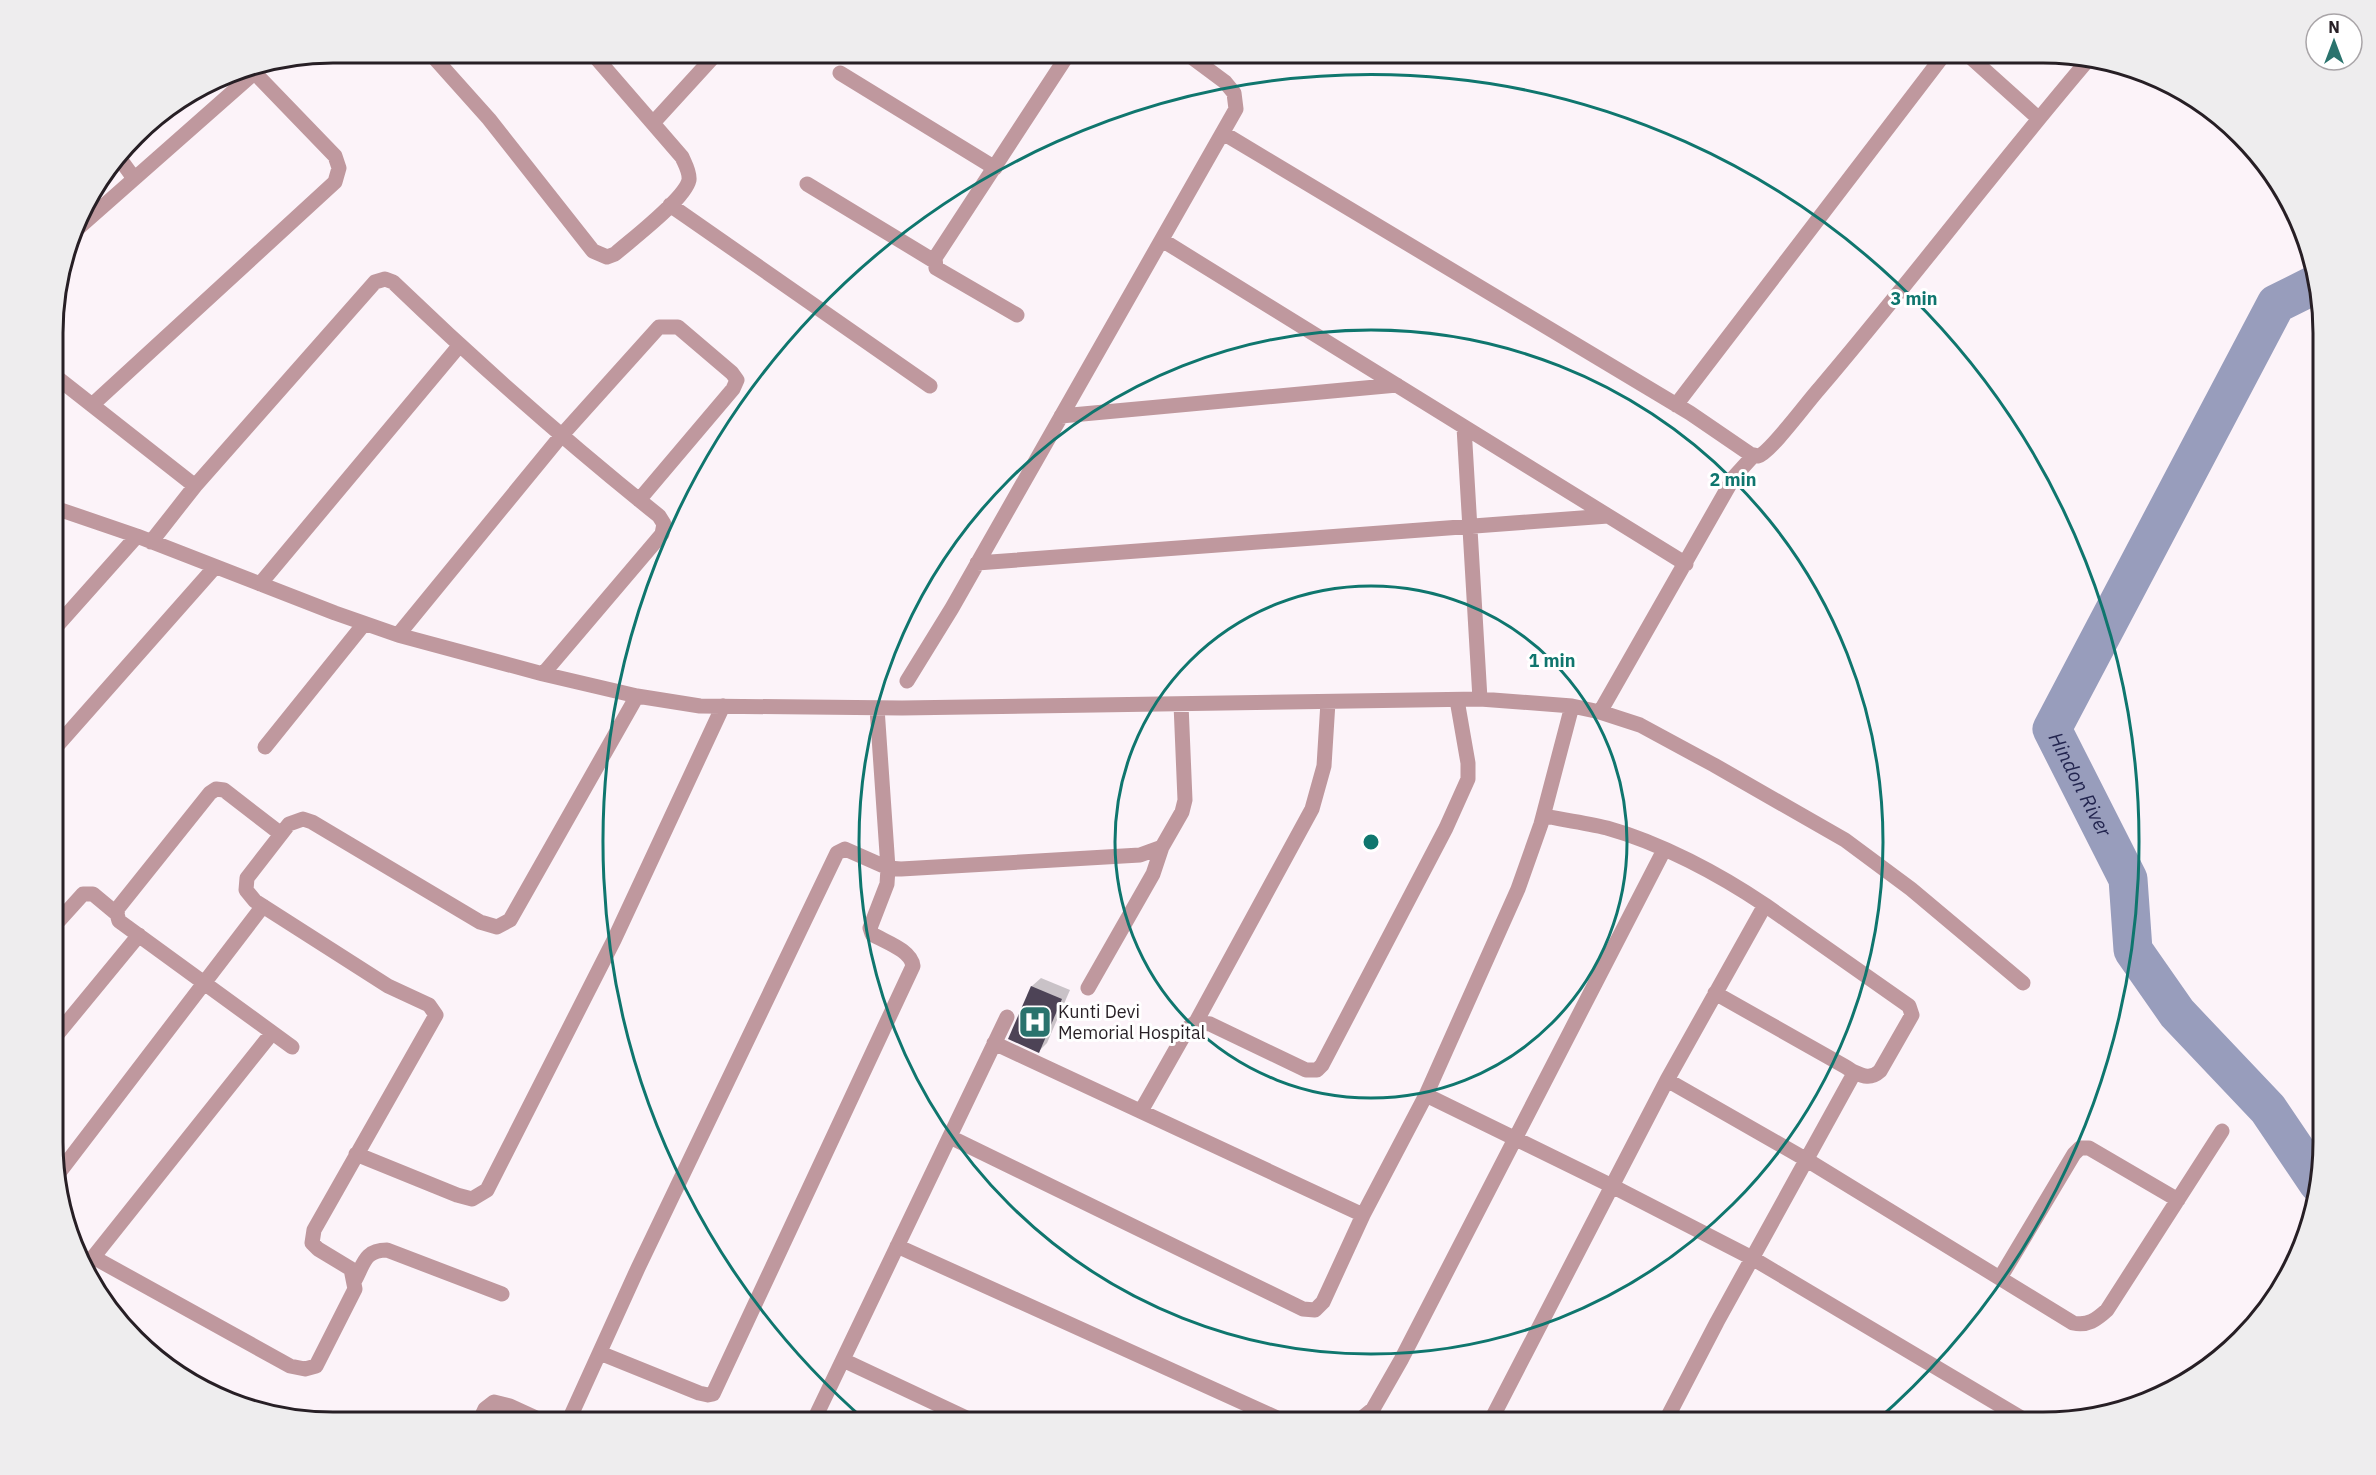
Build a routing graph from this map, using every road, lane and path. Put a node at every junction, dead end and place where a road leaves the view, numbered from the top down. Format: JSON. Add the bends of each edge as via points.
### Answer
{"nodes":[{"id":1,"x":440,"y":63,"type":"edge"},
{"id":2,"x":601,"y":63,"type":"edge"},
{"id":3,"x":707,"y":63,"type":"edge"},
{"id":4,"x":1062,"y":63,"type":"edge"},
{"id":5,"x":1200,"y":63,"type":"edge"},
{"id":6,"x":1938,"y":63,"type":"edge"},
{"id":7,"x":1977,"y":63,"type":"edge"},
{"id":8,"x":2083,"y":66,"type":"edge"},
{"id":9,"x":840,"y":73,"type":"dead end"},
{"id":10,"x":255,"y":74,"type":"edge"},
{"id":11,"x":245,"y":78,"type":"edge"},
{"id":12,"x":2038,"y":118,"type":"junction"},
{"id":13,"x":653,"y":123,"type":"junction"},
{"id":14,"x":1222,"y":133,"type":"junction"},
{"id":15,"x":123,"y":164,"type":"edge"},
{"id":16,"x":995,"y":168,"type":"junction"},
{"id":17,"x":133,"y":177,"type":"junction"},
{"id":18,"x":807,"y":184,"type":"dead end"},
{"id":19,"x":670,"y":205,"type":"junction"},
{"id":20,"x":89,"y":218,"type":"edge"},
{"id":21,"x":1162,"y":240,"type":"junction"},
{"id":22,"x":934,"y":261,"type":"junction"},
{"id":23,"x":1017,"y":315,"type":"dead end"},
{"id":24,"x":459,"y":346,"type":"junction"},
{"id":25,"x":63,"y":382,"type":"edge"},
{"id":26,"x":1397,"y":385,"type":"junction"},
{"id":27,"x":930,"y":386,"type":"dead end"},
{"id":28,"x":92,"y":405,"type":"junction"},
{"id":29,"x":1676,"y":405,"type":"junction"},
{"id":30,"x":1061,"y":416,"type":"junction"},
{"id":31,"x":1464,"y":427,"type":"junction"},
{"id":32,"x":561,"y":436,"type":"junction"},
{"id":33,"x":1754,"y":455,"type":"junction"},
{"id":34,"x":195,"y":486,"type":"junction"},
{"id":35,"x":639,"y":500,"type":"junction"},
{"id":36,"x":63,"y":511,"type":"edge"},
{"id":37,"x":1608,"y":516,"type":"junction"},
{"id":38,"x":1471,"y":525,"type":"junction"},
{"id":39,"x":137,"y":536,"type":"junction"},
{"id":40,"x":151,"y":542,"type":"junction"},
{"id":41,"x":977,"y":563,"type":"junction"},
{"id":42,"x":1686,"y":564,"type":"junction"},
{"id":43,"x":215,"y":567,"type":"junction"},
{"id":44,"x":260,"y":585,"type":"junction"},
{"id":45,"x":63,"y":619,"type":"edge"},
{"id":46,"x":364,"y":624,"type":"junction"},
{"id":47,"x":398,"y":634,"type":"junction"},
{"id":48,"x":543,"y":674,"type":"junction"},
{"id":49,"x":907,"y":681,"type":"dead end"},
{"id":50,"x":637,"y":696,"type":"junction"},
{"id":51,"x":1480,"y":699,"type":"junction"},
{"id":52,"x":1457,"y":700,"type":"junction"},
{"id":53,"x":1328,"y":702,"type":"junction"},
{"id":54,"x":1181,"y":704,"type":"junction"},
{"id":55,"x":723,"y":706,"type":"junction"},
{"id":56,"x":1572,"y":706,"type":"junction"},
{"id":57,"x":877,"y":708,"type":"junction"},
{"id":58,"x":1600,"y":712,"type":"junction"},
{"id":59,"x":63,"y":739,"type":"edge"},
{"id":60,"x":265,"y":747,"type":"dead end"},
{"id":61,"x":1544,"y":816,"type":"junction"},
{"id":62,"x":281,"y":834,"type":"junction"},
{"id":63,"x":1162,"y":847,"type":"junction"},
{"id":64,"x":1664,"y":850,"type":"junction"},
{"id":65,"x":888,"y":868,"type":"junction"},
{"id":66,"x":1765,"y":905,"type":"junction"},
{"id":67,"x":263,"y":906,"type":"junction"},
{"id":68,"x":117,"y":914,"type":"junction"},
{"id":69,"x":63,"y":916,"type":"edge"},
{"id":70,"x":139,"y":935,"type":"junction"},
{"id":71,"x":205,"y":983,"type":"junction"},
{"id":72,"x":2023,"y":983,"type":"dead end"},
{"id":73,"x":1088,"y":988,"type":"dead end"},
{"id":74,"x":1715,"y":993,"type":"junction"},
{"id":75,"x":1008,"y":1017,"type":"dead end"},
{"id":76,"x":1196,"y":1022,"type":"junction"},
{"id":77,"x":63,"y":1027,"type":"edge"},
{"id":78,"x":272,"y":1033,"type":"junction"},
{"id":79,"x":994,"y":1043,"type":"junction"},
{"id":80,"x":292,"y":1047,"type":"dead end"},
{"id":81,"x":1852,"y":1071,"type":"junction"},
{"id":82,"x":1667,"y":1080,"type":"junction"},
{"id":83,"x":1426,"y":1095,"type":"junction"},
{"id":84,"x":1141,"y":1111,"type":"junction"},
{"id":85,"x":2222,"y":1131,"type":"dead end"},
{"id":86,"x":950,"y":1137,"type":"junction"},
{"id":87,"x":1515,"y":1138,"type":"junction"},
{"id":88,"x":356,"y":1154,"type":"junction"},
{"id":89,"x":1808,"y":1160,"type":"junction"},
{"id":90,"x":64,"y":1166,"type":"edge"},
{"id":91,"x":1612,"y":1186,"type":"junction"},
{"id":92,"x":2178,"y":1200,"type":"junction"},
{"id":93,"x":1364,"y":1215,"type":"junction"},
{"id":94,"x":897,"y":1246,"type":"junction"},
{"id":95,"x":1752,"y":1258,"type":"junction"},
{"id":96,"x":90,"y":1261,"type":"edge"},
{"id":97,"x":2000,"y":1278,"type":"junction"},
{"id":98,"x":355,"y":1280,"type":"junction"},
{"id":99,"x":502,"y":1294,"type":"dead end"},
{"id":100,"x":600,"y":1353,"type":"junction"},
{"id":101,"x":843,"y":1360,"type":"junction"},
{"id":102,"x":484,"y":1412,"type":"edge"},
{"id":103,"x":523,"y":1412,"type":"edge"},
{"id":104,"x":573,"y":1412,"type":"edge"},
{"id":105,"x":818,"y":1412,"type":"edge"},
{"id":106,"x":954,"y":1412,"type":"edge"},
{"id":107,"x":1264,"y":1412,"type":"edge"},
{"id":108,"x":1369,"y":1412,"type":"edge"},
{"id":109,"x":1495,"y":1412,"type":"edge"},
{"id":110,"x":1670,"y":1412,"type":"edge"},
{"id":111,"x":2011,"y":1412,"type":"edge"}],
"edges":[{"from":1,"to":19,"type":"street","via":[[593,251],[607,256],[615,254]]},
{"from":2,"to":13,"type":"street"},
{"from":3,"to":13,"type":"street"},
{"from":4,"to":16,"type":"street"},
{"from":5,"to":14,"type":"street","via":[[1234,93],[1236,109]]},
{"from":6,"to":29,"type":"street"},
{"from":7,"to":12,"type":"street"},
{"from":8,"to":12,"type":"street"},
{"from":9,"to":16,"type":"street"},
{"from":10,"to":28,"type":"street","via":[[335,156],[339,168],[335,182]]},
{"from":11,"to":17,"type":"street"},
{"from":12,"to":33,"type":"street","via":[[1771,448],[1763,455]]},
{"from":13,"to":19,"type":"street","via":[[682,157],[690,178],[685,190]]},
{"from":14,"to":21,"type":"street"},
{"from":14,"to":29,"type":"street"},
{"from":15,"to":17,"type":"street"},
{"from":16,"to":22,"type":"street"},
{"from":17,"to":20,"type":"street"},
{"from":18,"to":22,"type":"street"},
{"from":19,"to":27,"type":"street"},
{"from":21,"to":26,"type":"street"},
{"from":21,"to":30,"type":"street"},
{"from":22,"to":23,"type":"street","via":[[936,268]]},
{"from":24,"to":32,"type":"street"},
{"from":24,"to":34,"type":"street","via":[[393,282],[375,282]]},
{"from":24,"to":44,"type":"street"},
{"from":25,"to":28,"type":"street"},
{"from":26,"to":30,"type":"street"},
{"from":26,"to":31,"type":"street"},
{"from":28,"to":34,"type":"street"},
{"from":29,"to":33,"type":"street"},
{"from":30,"to":41,"type":"street"},
{"from":31,"to":37,"type":"street"},
{"from":31,"to":38,"type":"street"},
{"from":32,"to":35,"type":"street"},
{"from":32,"to":35,"type":"street","via":[[659,327],[678,327],[737,380]]},
{"from":32,"to":47,"type":"street"},
{"from":33,"to":42,"type":"street","via":[[1734,477]]},
{"from":34,"to":40,"type":"street"},
{"from":35,"to":48,"type":"street","via":[[659,516],[664,524],[662,534]]},
{"from":36,"to":39,"type":"street"},
{"from":37,"to":38,"type":"street"},
{"from":37,"to":42,"type":"street"},
{"from":38,"to":41,"type":"street"},
{"from":38,"to":51,"type":"street"},
{"from":39,"to":40,"type":"street"},
{"from":39,"to":45,"type":"street"},
{"from":40,"to":43,"type":"street"},
{"from":41,"to":49,"type":"street"},
{"from":42,"to":58,"type":"street"},
{"from":43,"to":44,"type":"street"},
{"from":43,"to":59,"type":"street"},
{"from":44,"to":46,"type":"street"},
{"from":46,"to":47,"type":"street"},
{"from":46,"to":60,"type":"street"},
{"from":47,"to":48,"type":"street"},
{"from":48,"to":50,"type":"street"},
{"from":50,"to":55,"type":"street"},
{"from":50,"to":62,"type":"street","via":[[510,920],[497,927],[480,922],[312,822],[303,819],[289,824]]},
{"from":51,"to":52,"type":"street"},
{"from":51,"to":56,"type":"street"},
{"from":52,"to":53,"type":"street"},
{"from":52,"to":76,"type":"street","via":[[1468,779],[1322,1065],[1317,1070],[1306,1070],[1210,1024]]},
{"from":53,"to":54,"type":"street"},
{"from":53,"to":76,"type":"street","via":[[1324,766],[1311,809]]},
{"from":54,"to":57,"type":"street"},
{"from":54,"to":63,"type":"street","via":[[1185,800]]},
{"from":55,"to":57,"type":"street"},
{"from":55,"to":88,"type":"street","via":[[614,940],[487,1190],[472,1199],[457,1195]]},
{"from":56,"to":58,"type":"street"},
{"from":56,"to":61,"type":"street"},
{"from":57,"to":65,"type":"street"},
{"from":58,"to":72,"type":"street","via":[[1650,731],[1845,840],[1911,889]]},
{"from":61,"to":64,"type":"street","via":[[1608,828]]},
{"from":61,"to":83,"type":"street","via":[[1518,889]]},
{"from":62,"to":67,"type":"street","via":[[247,878],[246,890]]},
{"from":62,"to":68,"type":"street","via":[[224,790],[216,789]]},
{"from":63,"to":65,"type":"street","via":[[1140,855]]},
{"from":63,"to":73,"type":"street","via":[[1153,874]]},
{"from":64,"to":66,"type":"street","via":[[1732,883]]},
{"from":64,"to":87,"type":"street"},
{"from":65,"to":100,"type":"street","via":[[854,851],[845,849],[837,853]]},
{"from":65,"to":100,"type":"street","via":[[887,884],[870,928],[872,934],[907,955],[913,966],[713,1394],[699,1393]]},
{"from":66,"to":74,"type":"street"},
{"from":66,"to":81,"type":"street","via":[[1909,1006],[1912,1015],[1880,1071],[1867,1077]]},
{"from":67,"to":71,"type":"street"},
{"from":67,"to":88,"type":"street","via":[[388,986],[429,1005],[436,1015]]},
{"from":68,"to":69,"type":"street","via":[[93,894],[83,894]]},
{"from":68,"to":70,"type":"street","via":[[119,921]]},
{"from":70,"to":71,"type":"street"},
{"from":70,"to":77,"type":"street"},
{"from":71,"to":78,"type":"street"},
{"from":71,"to":90,"type":"street"},
{"from":74,"to":81,"type":"street"},
{"from":74,"to":82,"type":"street"},
{"from":75,"to":79,"type":"street"},
{"from":76,"to":84,"type":"street","via":[[1188,1028]]},
{"from":78,"to":80,"type":"street"},
{"from":78,"to":96,"type":"street"},
{"from":79,"to":84,"type":"street"},
{"from":79,"to":86,"type":"street"},
{"from":81,"to":89,"type":"street"},
{"from":82,"to":89,"type":"street"},
{"from":82,"to":91,"type":"street"},
{"from":83,"to":87,"type":"street"},
{"from":83,"to":93,"type":"street"},
{"from":84,"to":93,"type":"street"},
{"from":85,"to":92,"type":"street"},
{"from":86,"to":93,"type":"street","via":[[1304,1309],[1315,1310],[1323,1302]]},
{"from":86,"to":94,"type":"street"},
{"from":87,"to":91,"type":"street"},
{"from":87,"to":108,"type":"street","via":[[1401,1360]]},
{"from":88,"to":98,"type":"street","via":[[314,1230],[312,1243],[351,1269]]},
{"from":89,"to":95,"type":"street"},
{"from":89,"to":97,"type":"street"},
{"from":91,"to":95,"type":"street"},
{"from":91,"to":109,"type":"street"},
{"from":92,"to":97,"type":"street","via":[[2107,1310],[2094,1321],[2073,1323]]},
{"from":92,"to":97,"type":"street","via":[[2089,1148],[2080,1148]]},
{"from":94,"to":101,"type":"street"},
{"from":94,"to":107,"type":"street"},
{"from":95,"to":110,"type":"street"},
{"from":95,"to":111,"type":"street"},
{"from":96,"to":98,"type":"street","via":[[290,1366],[305,1369],[316,1366],[355,1289]]},
{"from":98,"to":99,"type":"street","via":[[368,1255],[387,1250]]},
{"from":100,"to":104,"type":"street"},
{"from":101,"to":105,"type":"street"},
{"from":101,"to":106,"type":"street"},
{"from":102,"to":103,"type":"street","via":[[494,1401]]}]}
